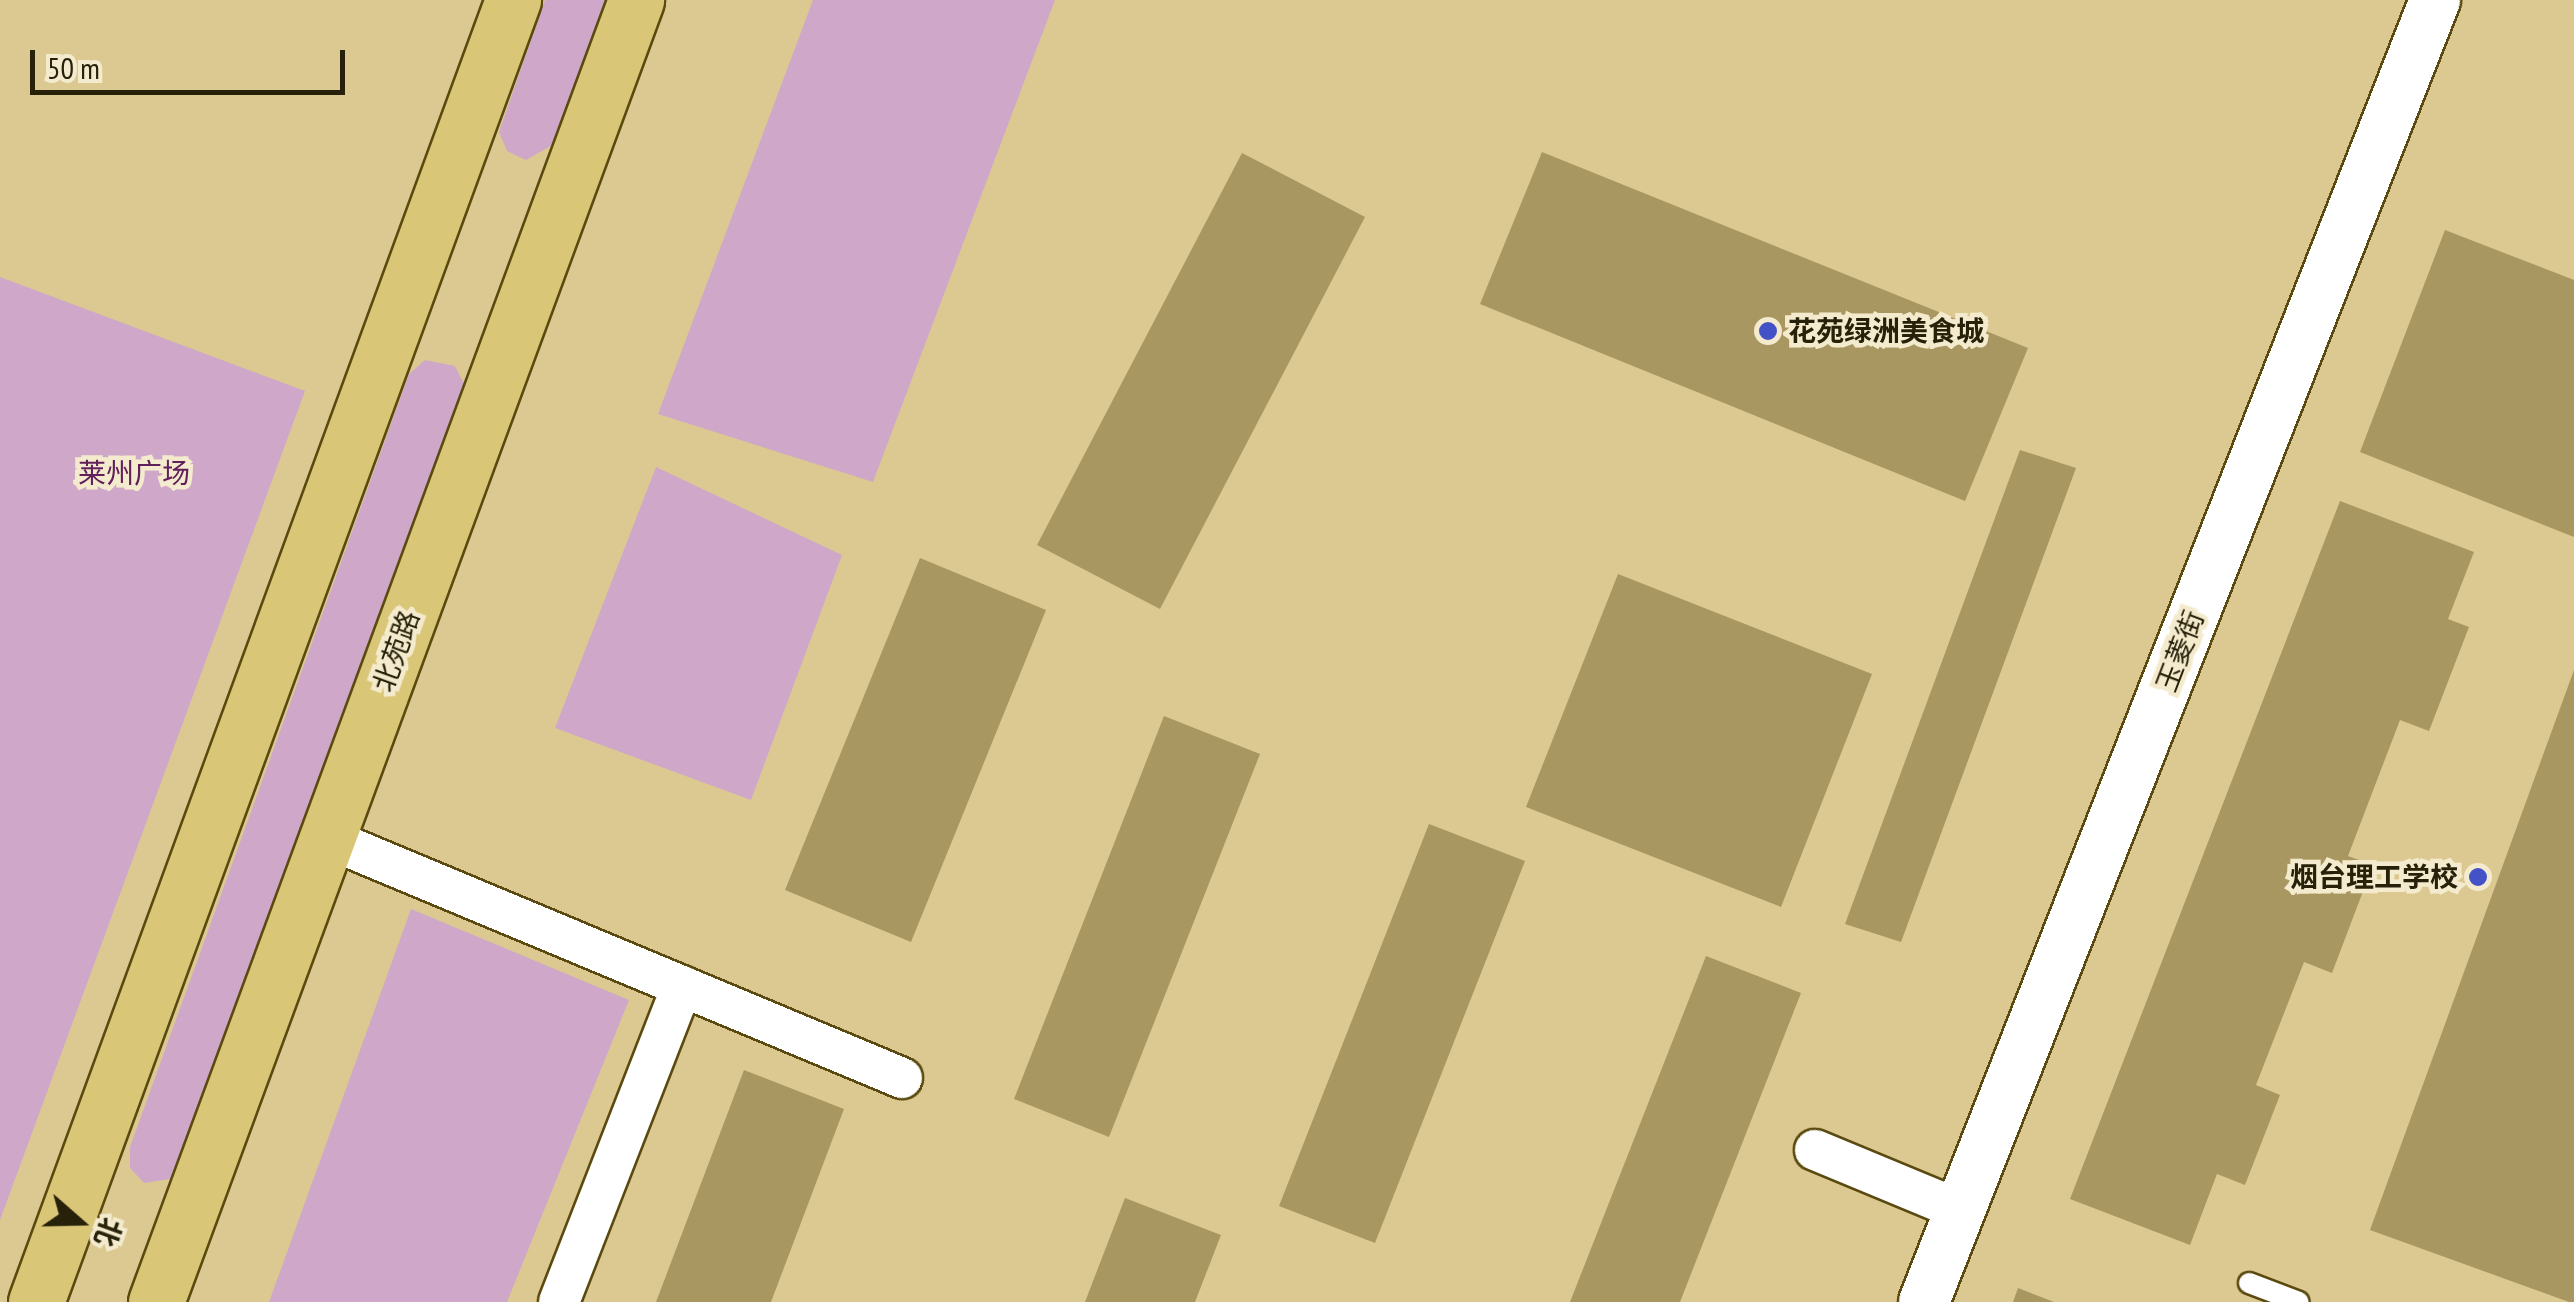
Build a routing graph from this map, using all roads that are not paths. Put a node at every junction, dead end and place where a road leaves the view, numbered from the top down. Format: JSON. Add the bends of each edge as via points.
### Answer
{"nodes":[{"id":1,"x":514,"y":0,"type":"edge"},
{"id":2,"x":636,"y":0,"type":"edge"},
{"id":3,"x":2435,"y":0,"type":"edge"},
{"id":4,"x":328,"y":838,"type":"junction"},
{"id":5,"x":682,"y":986,"type":"junction"},
{"id":6,"x":902,"y":1078,"type":"dead end"},
{"id":7,"x":1816,"y":1150,"type":"dead end"},
{"id":8,"x":1960,"y":1210,"type":"junction"},
{"id":9,"x":2249,"y":1283,"type":"dead end"},
{"id":10,"x":36,"y":1302,"type":"edge"},
{"id":11,"x":156,"y":1302,"type":"edge"},
{"id":12,"x":559,"y":1302,"type":"edge"},
{"id":13,"x":1924,"y":1302,"type":"edge"},
{"id":14,"x":2298,"y":1302,"type":"edge"}],
"edges":[{"from":1,"to":10,"type":"main road"},
{"from":2,"to":4,"type":"main road","name":"北苑路"},
{"from":3,"to":8,"type":"street","name":"玉菱街"},
{"from":4,"to":5,"type":"street"},
{"from":4,"to":11,"type":"main road","name":"北苑路"},
{"from":5,"to":6,"type":"street"},
{"from":5,"to":12,"type":"street"},
{"from":7,"to":8,"type":"street"},
{"from":8,"to":13,"type":"street","name":"玉菱街"},
{"from":9,"to":14,"type":"lane"}]}
